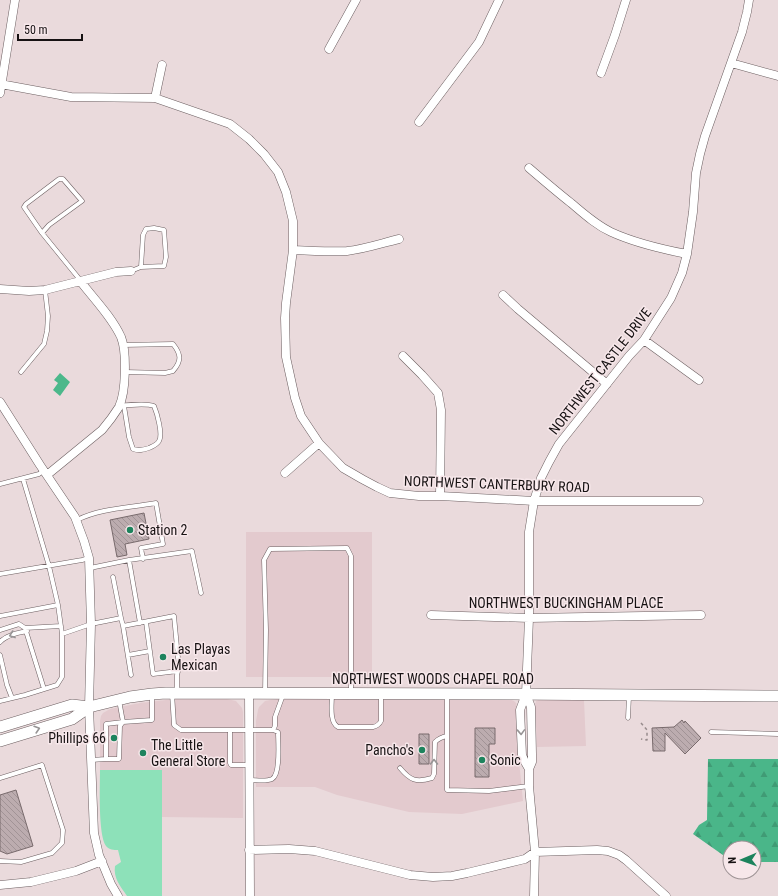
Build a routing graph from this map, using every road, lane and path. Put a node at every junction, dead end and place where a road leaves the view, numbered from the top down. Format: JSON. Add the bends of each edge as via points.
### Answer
{"nodes":[{"id":1,"x":15,"y":0,"type":"edge"},
{"id":2,"x":356,"y":0,"type":"edge"},
{"id":3,"x":499,"y":0,"type":"edge"},
{"id":4,"x":626,"y":0,"type":"edge"},
{"id":5,"x":749,"y":0,"type":"edge"},
{"id":6,"x":329,"y":49,"type":"dead end"},
{"id":7,"x":731,"y":63,"type":"junction"},
{"id":8,"x":162,"y":65,"type":"dead end"},
{"id":9,"x":601,"y":73,"type":"dead end"},
{"id":10,"x":778,"y":76,"type":"edge"},
{"id":11,"x":0,"y":87,"type":"edge"},
{"id":12,"x":155,"y":98,"type":"junction"},
{"id":13,"x":419,"y":122,"type":"dead end"},
{"id":14,"x":529,"y":168,"type":"dead end"},
{"id":15,"x":42,"y":233,"type":"junction"},
{"id":16,"x":399,"y":239,"type":"dead end"},
{"id":17,"x":293,"y":250,"type":"junction"},
{"id":18,"x":687,"y":254,"type":"junction"},
{"id":19,"x":142,"y":267,"type":"junction"},
{"id":20,"x":131,"y":271,"type":"joint"},
{"id":21,"x":81,"y":282,"type":"junction"},
{"id":22,"x":0,"y":289,"type":"edge"},
{"id":23,"x":45,"y":290,"type":"junction"},
{"id":24,"x":503,"y":295,"type":"dead end"},
{"id":25,"x":644,"y":340,"type":"junction"},
{"id":26,"x":123,"y":345,"type":"junction"},
{"id":27,"x":403,"y":356,"type":"dead end"},
{"id":28,"x":20,"y":372,"type":"dead end"},
{"id":29,"x":125,"y":372,"type":"junction"},
{"id":30,"x":699,"y":380,"type":"dead end"},
{"id":31,"x":607,"y":384,"type":"junction"},
{"id":32,"x":0,"y":402,"type":"edge"},
{"id":33,"x":122,"y":406,"type":"junction"},
{"id":34,"x":319,"y":443,"type":"junction"},
{"id":35,"x":45,"y":473,"type":"junction"},
{"id":36,"x":285,"y":473,"type":"dead end"},
{"id":37,"x":23,"y":479,"type":"junction"},
{"id":38,"x":0,"y":484,"type":"edge"},
{"id":39,"x":440,"y":496,"type":"junction"},
{"id":40,"x":534,"y":501,"type":"junction"},
{"id":41,"x":699,"y":501,"type":"dead end"},
{"id":42,"x":76,"y":520,"type":"junction"},
{"id":43,"x":89,"y":558,"type":"junction"},
{"id":44,"x":143,"y":559,"type":"junction"},
{"id":45,"x":129,"y":560,"type":"junction"},
{"id":46,"x":49,"y":566,"type":"junction"},
{"id":47,"x":90,"y":568,"type":"junction"},
{"id":48,"x":0,"y":574,"type":"edge"},
{"id":49,"x":113,"y":577,"type":"dead end"},
{"id":50,"x":201,"y":594,"type":"dead end"},
{"id":51,"x":58,"y":605,"type":"junction"},
{"id":52,"x":431,"y":615,"type":"dead end"},
{"id":53,"x":701,"y":615,"type":"dead end"},
{"id":54,"x":0,"y":616,"type":"edge"},
{"id":55,"x":121,"y":618,"type":"junction"},
{"id":56,"x":528,"y":618,"type":"junction"},
{"id":57,"x":146,"y":622,"type":"junction"},
{"id":58,"x":140,"y":623,"type":"junction"},
{"id":59,"x":91,"y":624,"type":"junction"},
{"id":60,"x":61,"y":626,"type":"junction"},
{"id":61,"x":123,"y":626,"type":"junction"},
{"id":62,"x":0,"y":630,"type":"edge"},
{"id":63,"x":26,"y":630,"type":"junction"},
{"id":64,"x":62,"y":634,"type":"junction"},
{"id":65,"x":0,"y":642,"type":"edge"},
{"id":66,"x":150,"y":651,"type":"junction"},
{"id":67,"x":0,"y":655,"type":"edge"},
{"id":68,"x":128,"y":655,"type":"junction"},
{"id":69,"x":178,"y":671,"type":"junction"},
{"id":70,"x":130,"y":675,"type":"dead end"},
{"id":71,"x":44,"y":689,"type":"junction"},
{"id":72,"x":175,"y":693,"type":"junction"},
{"id":73,"x":249,"y":693,"type":"junction"},
{"id":74,"x":264,"y":693,"type":"junction"},
{"id":75,"x":152,"y":694,"type":"junction"},
{"id":76,"x":284,"y":694,"type":"junction"},
{"id":77,"x":332,"y":694,"type":"junction"},
{"id":78,"x":352,"y":694,"type":"junction"},
{"id":79,"x":381,"y":694,"type":"junction"},
{"id":80,"x":447,"y":694,"type":"junction"},
{"id":81,"x":526,"y":694,"type":"junction"},
{"id":82,"x":629,"y":695,"type":"junction"},
{"id":83,"x":778,"y":696,"type":"edge"},
{"id":84,"x":12,"y":698,"type":"junction"},
{"id":85,"x":119,"y":700,"type":"junction"},
{"id":86,"x":0,"y":701,"type":"edge"},
{"id":87,"x":89,"y":706,"type":"junction"},
{"id":88,"x":628,"y":718,"type":"dead end"},
{"id":89,"x":123,"y":722,"type":"junction"},
{"id":90,"x":641,"y":723,"type":"dead end"},
{"id":91,"x":0,"y":727,"type":"edge"},
{"id":92,"x":230,"y":730,"type":"junction"},
{"id":93,"x":249,"y":730,"type":"junction"},
{"id":94,"x":273,"y":730,"type":"junction"},
{"id":95,"x":711,"y":732,"type":"dead end"},
{"id":96,"x":778,"y":734,"type":"edge"},
{"id":97,"x":447,"y":736,"type":"junction"},
{"id":98,"x":641,"y":739,"type":"dead end"},
{"id":99,"x":0,"y":741,"type":"edge"},
{"id":100,"x":106,"y":759,"type":"junction"},
{"id":101,"x":90,"y":760,"type":"junction"},
{"id":102,"x":249,"y":765,"type":"junction"},
{"id":103,"x":400,"y":768,"type":"dead end"},
{"id":104,"x":0,"y":778,"type":"edge"},
{"id":105,"x":249,"y":780,"type":"junction"},
{"id":106,"x":530,"y":786,"type":"junction"},
{"id":107,"x":250,"y":850,"type":"junction"},
{"id":108,"x":535,"y":852,"type":"junction"},
{"id":109,"x":0,"y":861,"type":"edge"},
{"id":110,"x":102,"y":861,"type":"junction"},
{"id":111,"x":0,"y":885,"type":"edge"},
{"id":112,"x":118,"y":896,"type":"edge"},
{"id":113,"x":250,"y":896,"type":"edge"},
{"id":114,"x":534,"y":896,"type":"edge"},
{"id":115,"x":666,"y":896,"type":"edge"}],
"edges":[{"from":1,"to":11,"type":"street"},
{"from":2,"to":6,"type":"street"},
{"from":3,"to":13,"type":"street","via":[[479,42]]},
{"from":4,"to":9,"type":"street"},
{"from":5,"to":7,"type":"street","name":"NORTHWEST CASTLE DRIVE","via":[[742,32]]},
{"from":7,"to":10,"type":"street"},
{"from":7,"to":18,"type":"street","name":"NORTHWEST CASTLE DRIVE","via":[[700,154]]},
{"from":8,"to":12,"type":"street"},
{"from":11,"to":12,"type":"street","name":"NORTHWEST CANTERBURY ROAD","via":[[71,97]]},
{"from":12,"to":17,"type":"street","name":"NORTHWEST CANTERBURY ROAD","via":[[230,124],[264,154],[278,172],[286,192],[293,221]]},
{"from":14,"to":18,"type":"street","via":[[584,214],[610,231],[652,247]]},
{"from":15,"to":15,"type":"lane","via":[[24,207],[59,179],[64,179],[82,201]]},
{"from":15,"to":21,"type":"lane"},
{"from":16,"to":17,"type":"street","via":[[365,248],[331,252]]},
{"from":17,"to":34,"type":"street","name":"NORTHWEST CANTERBURY ROAD","via":[[285,318],[286,357],[301,416]]},
{"from":18,"to":25,"type":"street","name":"NORTHWEST CASTLE DRIVE","via":[[671,298]]},
{"from":19,"to":19,"type":"lane","via":[[164,266],[164,230],[146,229],[143,235]]},
{"from":19,"to":20,"type":"lane"},
{"from":20,"to":21,"type":"street","via":[[116,272]]},
{"from":21,"to":23,"type":"street"},
{"from":21,"to":26,"type":"street","via":[[111,318]]},
{"from":22,"to":23,"type":"street"},
{"from":23,"to":28,"type":"lane","via":[[48,316],[44,344]]},
{"from":24,"to":31,"type":"street"},
{"from":25,"to":30,"type":"street"},
{"from":25,"to":31,"type":"street","name":"NORTHWEST CASTLE DRIVE"},
{"from":26,"to":29,"type":"street"},
{"from":26,"to":29,"type":"lane","via":[[173,344],[179,351],[179,360],[173,371]]},
{"from":27,"to":39,"type":"street","via":[[438,393],[441,410]]},
{"from":29,"to":33,"type":"street"},
{"from":31,"to":40,"type":"street","name":"NORTHWEST CASTLE DRIVE","via":[[559,444],[541,478]]},
{"from":32,"to":35,"type":"street"},
{"from":33,"to":33,"type":"lane","via":[[154,406],[160,435],[157,444],[139,451],[133,450]]},
{"from":33,"to":35,"type":"street","via":[[102,430]]},
{"from":34,"to":36,"type":"street"},
{"from":34,"to":39,"type":"street","name":"NORTHWEST CANTERBURY ROAD","via":[[343,468],[390,493]]},
{"from":35,"to":37,"type":"lane"},
{"from":35,"to":42,"type":"street"},
{"from":37,"to":38,"type":"lane"},
{"from":37,"to":46,"type":"lane"},
{"from":39,"to":40,"type":"street","name":"NORTHWEST CANTERBURY ROAD"},
{"from":40,"to":41,"type":"street","name":"NORTHWEST CANTERBURY ROAD"},
{"from":40,"to":56,"type":"street","name":"NORTHWEST CASTLE DRIVE","via":[[529,532]]},
{"from":42,"to":43,"type":"street"},
{"from":42,"to":44,"type":"lane","via":[[111,509],[156,503],[163,544],[141,548]]},
{"from":43,"to":46,"type":"lane"},
{"from":43,"to":47,"type":"street"},
{"from":44,"to":45,"type":"lane"},
{"from":44,"to":50,"type":"lane","via":[[192,551]]},
{"from":45,"to":47,"type":"lane"},
{"from":45,"to":58,"type":"lane"},
{"from":46,"to":48,"type":"lane"},
{"from":46,"to":51,"type":"lane"},
{"from":47,"to":59,"type":"street"},
{"from":49,"to":55,"type":"lane"},
{"from":51,"to":54,"type":"lane"},
{"from":51,"to":60,"type":"lane"},
{"from":52,"to":56,"type":"street","name":"NORTHWEST BUCKINGHAM PLACE"},
{"from":53,"to":56,"type":"street","name":"NORTHWEST BUCKINGHAM PLACE"},
{"from":55,"to":59,"type":"lane"},
{"from":55,"to":61,"type":"lane"},
{"from":56,"to":81,"type":"street","name":"NORTHWEST CASTLE DRIVE"},
{"from":57,"to":58,"type":"lane"},
{"from":57,"to":66,"type":"lane"},
{"from":57,"to":69,"type":"lane","via":[[174,616]]},
{"from":58,"to":61,"type":"lane"},
{"from":59,"to":64,"type":"lane"},
{"from":59,"to":87,"type":"street"},
{"from":60,"to":63,"type":"lane"},
{"from":60,"to":64,"type":"lane"},
{"from":61,"to":68,"type":"lane"},
{"from":62,"to":63,"type":"lane","via":[[19,624]]},
{"from":63,"to":65,"type":"lane","one_way":true,"via":[[6,637]]},
{"from":63,"to":71,"type":"lane"},
{"from":64,"to":71,"type":"lane","via":[[62,677],[57,685]]},
{"from":66,"to":68,"type":"lane"},
{"from":66,"to":69,"type":"lane","via":[[153,674]]},
{"from":67,"to":84,"type":"lane"},
{"from":68,"to":70,"type":"lane"},
{"from":69,"to":72,"type":"lane"},
{"from":71,"to":84,"type":"lane"},
{"from":72,"to":73,"type":"main road","name":"NORTHWEST WOODS CHAPEL ROAD"},
{"from":72,"to":75,"type":"main road","name":"NORTHWEST WOODS CHAPEL ROAD"},
{"from":72,"to":92,"type":"lane","via":[[174,725],[181,730]]},
{"from":73,"to":74,"type":"main road","name":"NORTHWEST WOODS CHAPEL ROAD"},
{"from":73,"to":93,"type":"street"},
{"from":74,"to":76,"type":"main road","name":"NORTHWEST WOODS CHAPEL ROAD"},
{"from":74,"to":78,"type":"lane","via":[[264,560],[267,554],[270,549],[347,548],[351,556]]},
{"from":75,"to":85,"type":"main road","name":"NORTHWEST WOODS CHAPEL ROAD"},
{"from":75,"to":89,"type":"lane","via":[[152,720]]},
{"from":76,"to":77,"type":"main road","name":"NORTHWEST WOODS CHAPEL ROAD"},
{"from":76,"to":94,"type":"lane"},
{"from":77,"to":78,"type":"main road","name":"NORTHWEST WOODS CHAPEL ROAD"},
{"from":77,"to":79,"type":"lane","via":[[332,719],[336,726],[373,727],[381,721]]},
{"from":78,"to":79,"type":"main road","name":"NORTHWEST WOODS CHAPEL ROAD"},
{"from":79,"to":80,"type":"main road","name":"NORTHWEST WOODS CHAPEL ROAD"},
{"from":80,"to":81,"type":"main road","name":"NORTHWEST WOODS CHAPEL ROAD"},
{"from":80,"to":97,"type":"lane"},
{"from":81,"to":82,"type":"main road","name":"NORTHWEST WOODS CHAPEL ROAD"},
{"from":81,"to":106,"type":"street","name":"NORTHWEST CASTLE DRIVE","via":[[531,707]]},
{"from":82,"to":83,"type":"main road","name":"NORTHWEST WOODS CHAPEL ROAD"},
{"from":82,"to":88,"type":"lane"},
{"from":84,"to":86,"type":"lane"},
{"from":85,"to":87,"type":"main road","name":"NORTHWEST WOODS CHAPEL ROAD"},
{"from":85,"to":89,"type":"lane"},
{"from":87,"to":91,"type":"main road","name":"NORTHWEST WOODS CHAPEL ROAD","via":[[72,705]]},
{"from":99,"to":87,"type":"main road","name":"NORTHWEST WOODS CHAPEL ROAD","one_way":true,"via":[[72,719]]},
{"from":87,"to":101,"type":"street"},
{"from":89,"to":100,"type":"lane","via":[[120,726],[119,759]]},
{"from":89,"to":100,"type":"lane","via":[[106,724]]},
{"from":90,"to":98,"type":"path","via":[[647,730],[647,740]]},
{"from":92,"to":93,"type":"lane"},
{"from":92,"to":102,"type":"lane","via":[[230,763]]},
{"from":93,"to":94,"type":"lane"},
{"from":93,"to":102,"type":"street"},
{"from":94,"to":105,"type":"lane","via":[[278,734],[277,774],[270,780]]},
{"from":95,"to":96,"type":"lane"},
{"from":103,"to":97,"type":"lane","one_way":true,"via":[[412,779],[432,778],[435,742],[438,738]]},
{"from":97,"to":106,"type":"lane","via":[[448,790],[489,791]]},
{"from":100,"to":101,"type":"lane"},
{"from":101,"to":110,"type":"street","via":[[94,833]]},
{"from":102,"to":105,"type":"street"},
{"from":104,"to":109,"type":"lane","via":[[42,765],[63,830],[62,843],[52,854],[21,862]]},
{"from":105,"to":107,"type":"street"},
{"from":106,"to":108,"type":"street","name":"NORTHWEST CASTLE DRIVE"},
{"from":107,"to":108,"type":"street","via":[[289,848],[315,851],[410,875],[433,877],[452,876],[526,859]]},
{"from":107,"to":113,"type":"street"},
{"from":108,"to":114,"type":"street","name":"NORTHWEST CASTLE DRIVE"},
{"from":108,"to":115,"type":"street","via":[[608,851],[626,860]]},
{"from":110,"to":111,"type":"street","via":[[76,871],[31,882]]},
{"from":110,"to":112,"type":"street"}]}
